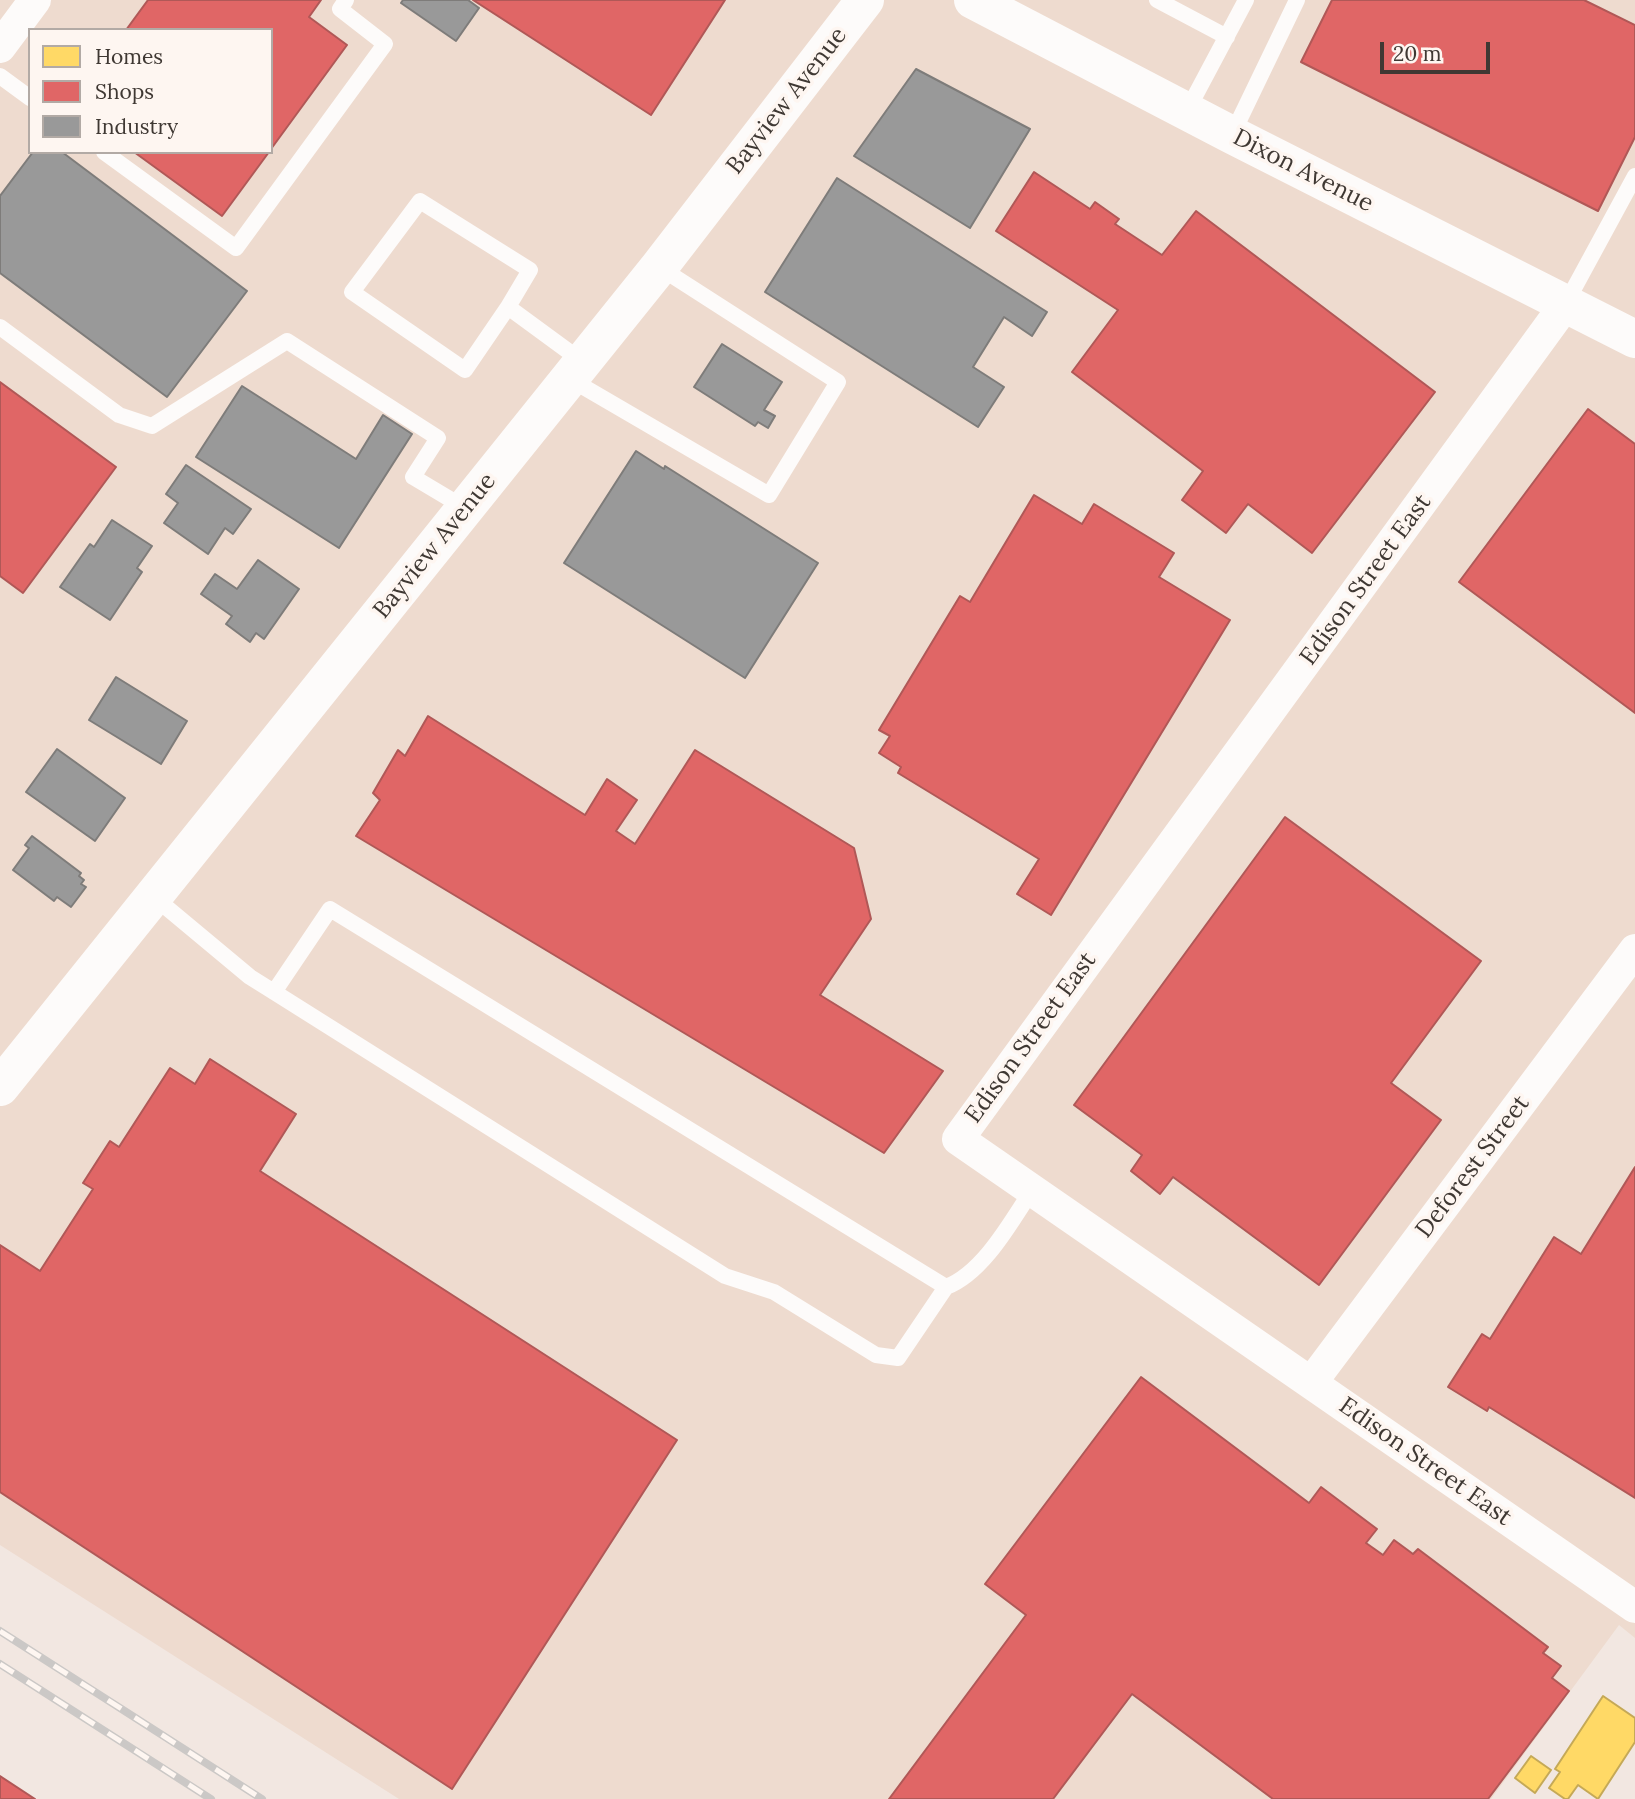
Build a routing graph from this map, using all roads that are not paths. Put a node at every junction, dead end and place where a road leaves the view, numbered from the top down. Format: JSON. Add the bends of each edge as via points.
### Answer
{"nodes":[{"id":1,"x":35,"y":0,"type":"edge"},
{"id":2,"x":346,"y":0,"type":"edge"},
{"id":3,"x":865,"y":0,"type":"edge"},
{"id":4,"x":973,"y":0,"type":"edge"},
{"id":5,"x":1246,"y":0,"type":"edge"},
{"id":6,"x":1297,"y":0,"type":"edge"},
{"id":7,"x":1165,"y":2,"type":"edge"},
{"id":8,"x":1227,"y":37,"type":"junction"},
{"id":9,"x":0,"y":47,"type":"edge"},
{"id":10,"x":0,"y":76,"type":"edge"},
{"id":11,"x":28,"y":97,"type":"edge"},
{"id":12,"x":1188,"y":111,"type":"junction"},
{"id":13,"x":1232,"y":135,"type":"junction"},
{"id":14,"x":107,"y":154,"type":"edge"},
{"id":15,"x":1635,"y":176,"type":"edge"},
{"id":16,"x":659,"y":267,"type":"junction"},
{"id":17,"x":1565,"y":305,"type":"junction"},
{"id":18,"x":508,"y":307,"type":"junction"},
{"id":19,"x":0,"y":327,"type":"edge"},
{"id":20,"x":1635,"y":339,"type":"edge"},
{"id":21,"x":576,"y":370,"type":"junction"},
{"id":22,"x":465,"y":509,"type":"junction"},
{"id":23,"x":154,"y":897,"type":"junction"},
{"id":24,"x":1635,"y":950,"type":"edge"},
{"id":25,"x":274,"y":992,"type":"junction"},
{"id":26,"x":0,"y":1087,"type":"edge"},
{"id":27,"x":1032,"y":1190,"type":"junction"},
{"id":28,"x":946,"y":1287,"type":"junction"},
{"id":29,"x":1311,"y":1383,"type":"junction"},
{"id":30,"x":1635,"y":1607,"type":"edge"}],
"edges":[{"from":1,"to":9,"type":"street"},
{"from":2,"to":14,"type":"lane","via":[[340,9],[385,44],[236,248]]},
{"from":3,"to":16,"type":"street","name":"Bayview Avenue"},
{"from":4,"to":12,"type":"street","name":"Dixon Avenue"},
{"from":5,"to":8,"type":"lane"},
{"from":6,"to":13,"type":"lane"},
{"from":7,"to":8,"type":"lane"},
{"from":8,"to":12,"type":"lane"},
{"from":10,"to":11,"type":"lane"},
{"from":12,"to":13,"type":"street","name":"Dixon Avenue"},
{"from":13,"to":17,"type":"street","name":"Dixon Avenue"},
{"from":15,"to":17,"type":"lane"},
{"from":16,"to":21,"type":"street","name":"Bayview Avenue"},
{"from":16,"to":21,"type":"lane","via":[[838,382],[769,495]]},
{"from":17,"to":20,"type":"street","name":"Dixon Avenue"},
{"from":17,"to":27,"type":"street","name":"Edison Street East","via":[[958,1139]]},
{"from":18,"to":18,"type":"lane","via":[[464,370],[352,292],[420,201],[530,271]]},
{"from":18,"to":21,"type":"lane"},
{"from":19,"to":22,"type":"lane","via":[[119,415],[152,426],[287,341],[438,438],[413,477]]},
{"from":21,"to":22,"type":"street","name":"Bayview Avenue"},
{"from":22,"to":23,"type":"street","name":"Bayview Avenue"},
{"from":23,"to":25,"type":"lane"},
{"from":23,"to":26,"type":"street","name":"Bayview Avenue"},
{"from":24,"to":29,"type":"street","name":"Deforest Street"},
{"from":25,"to":28,"type":"lane","via":[[724,1276],[774,1292],[876,1355],[898,1358]]},
{"from":25,"to":28,"type":"lane","via":[[330,909]]},
{"from":27,"to":28,"type":"lane","via":[[993,1247],[958,1283]]},
{"from":27,"to":29,"type":"street","name":"Edison Street East"},
{"from":29,"to":30,"type":"street","name":"Edison Street East"}]}
